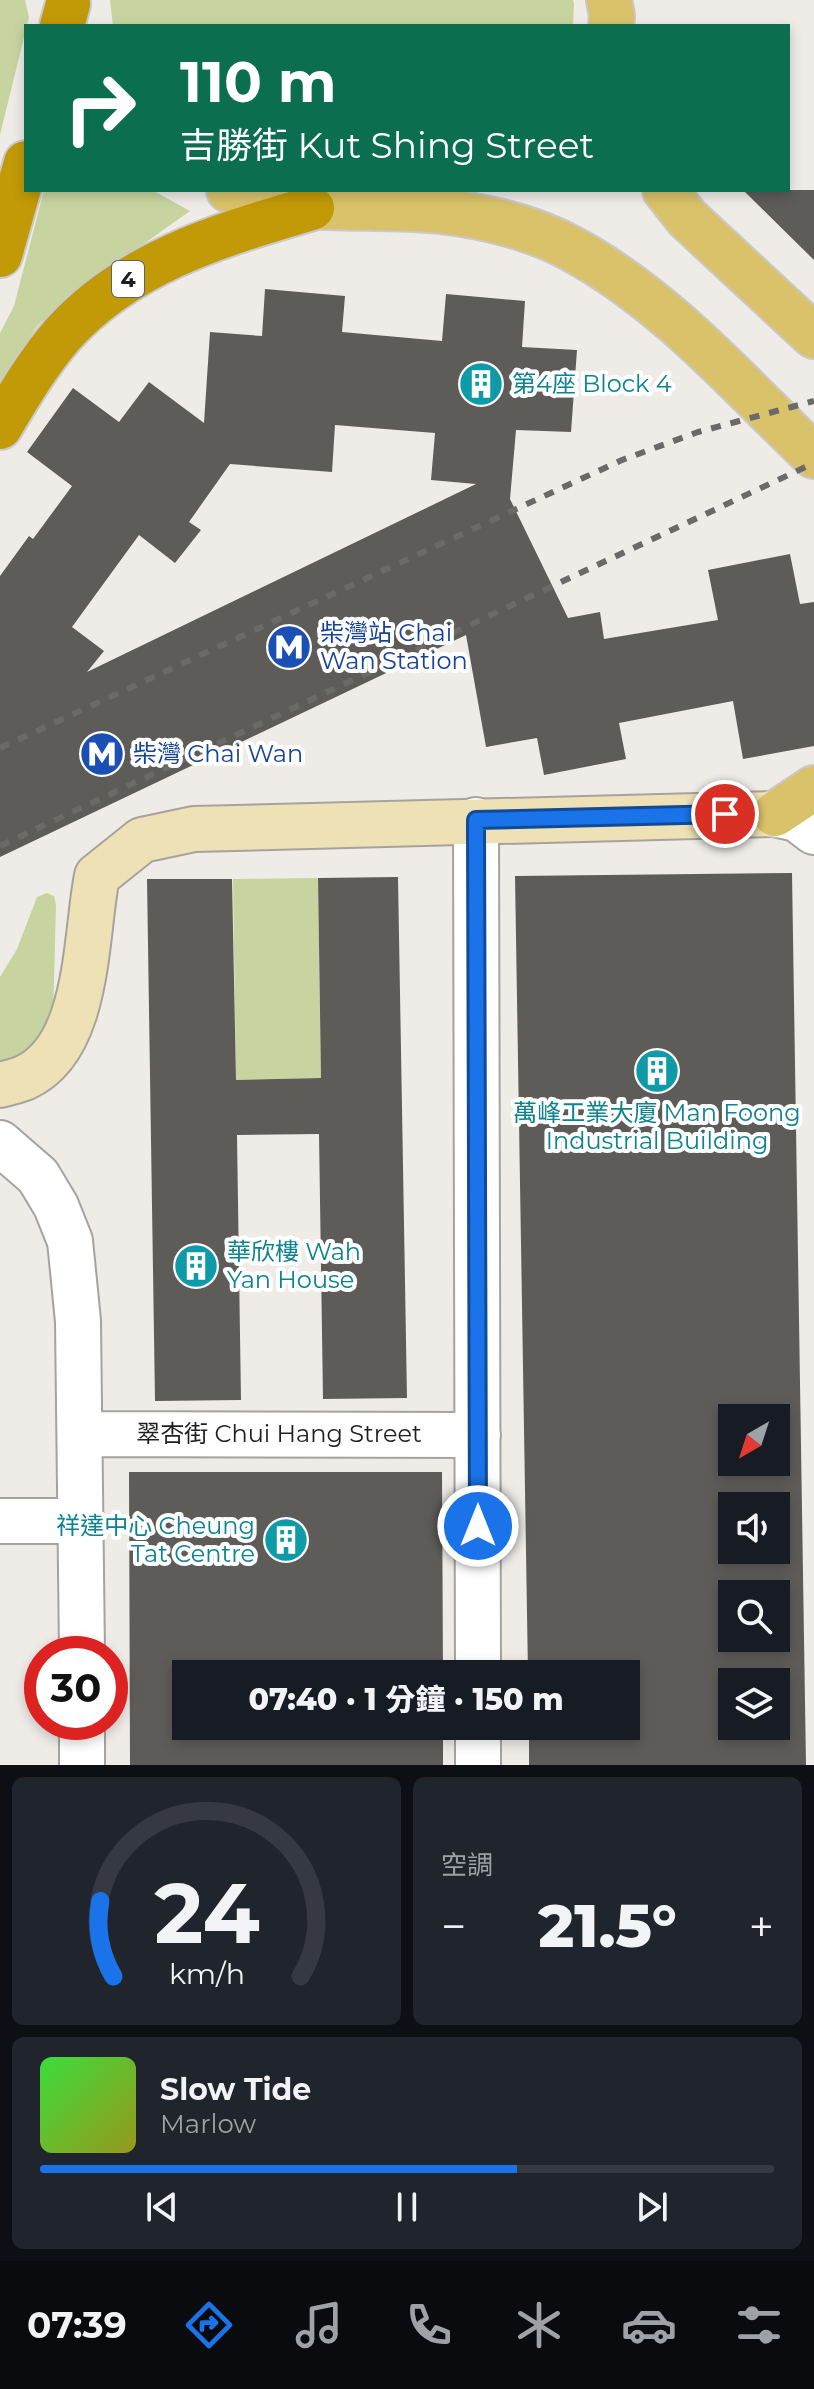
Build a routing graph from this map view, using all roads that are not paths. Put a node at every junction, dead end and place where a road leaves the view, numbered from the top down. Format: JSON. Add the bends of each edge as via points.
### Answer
{"nodes":[{"id":1,"x":24,"y":170,"type":"edge"},
{"id":2,"x":236,"y":192,"type":"edge"},
{"id":3,"x":475,"y":192,"type":"edge"},
{"id":4,"x":667,"y":192,"type":"edge"},
{"id":5,"x":312,"y":208,"type":"junction"},
{"id":6,"x":438,"y":211,"type":"junction"},
{"id":7,"x":0,"y":255,"type":"edge"},
{"id":8,"x":814,"y":336,"type":"edge"},
{"id":9,"x":0,"y":427,"type":"edge"},
{"id":10,"x":814,"y":456,"type":"edge"},
{"id":11,"x":814,"y":788,"type":"edge"},
{"id":12,"x":775,"y":814,"type":"junction"},
{"id":13,"x":476,"y":820,"type":"junction"},
{"id":14,"x":814,"y":832,"type":"edge"},
{"id":15,"x":0,"y":1085,"type":"edge"},
{"id":16,"x":0,"y":1143,"type":"edge"},
{"id":17,"x":80,"y":1434,"type":"junction"},
{"id":18,"x":478,"y":1435,"type":"junction"},
{"id":19,"x":0,"y":1521,"type":"edge"},
{"id":20,"x":82,"y":1521,"type":"junction"},
{"id":21,"x":82,"y":1636,"type":"edge"},
{"id":22,"x":478,"y":1660,"type":"edge"},
{"id":23,"x":82,"y":1740,"type":"edge"},
{"id":24,"x":478,"y":1740,"type":"edge"},
{"id":25,"x":82,"y":1765,"type":"edge"},
{"id":26,"x":478,"y":1765,"type":"edge"}],
"edges":[{"from":1,"to":7,"type":"highway"},
{"from":2,"to":5,"type":"main road"},
{"from":3,"to":6,"type":"main road"},
{"from":4,"to":8,"type":"main road","via":[[687,218]]},
{"from":5,"to":6,"type":"main road"},
{"from":5,"to":9,"type":"highway","number":"4","via":[[198,244],[109,292],[62,335]]},
{"from":6,"to":10,"type":"main road","via":[[497,220],[572,248],[632,286]]},
{"from":11,"to":12,"type":"main road"},
{"from":12,"to":13,"type":"street"},
{"from":12,"to":14,"type":"street","via":[[797,819]]},
{"from":13,"to":15,"type":"street","via":[[194,829],[142,840],[97,876],[77,1008],[64,1040],[25,1078]]},
{"from":13,"to":18,"type":"street"},
{"from":16,"to":17,"type":"street","via":[[38,1176],[70,1241]]},
{"from":17,"to":18,"type":"street","name":"翠杏街 Chui Hang Street"},
{"from":17,"to":20,"type":"street"},
{"from":18,"to":22,"type":"street"},
{"from":19,"to":20,"type":"street"},
{"from":20,"to":21,"type":"street"},
{"from":23,"to":25,"type":"street"},
{"from":24,"to":26,"type":"street"}]}
